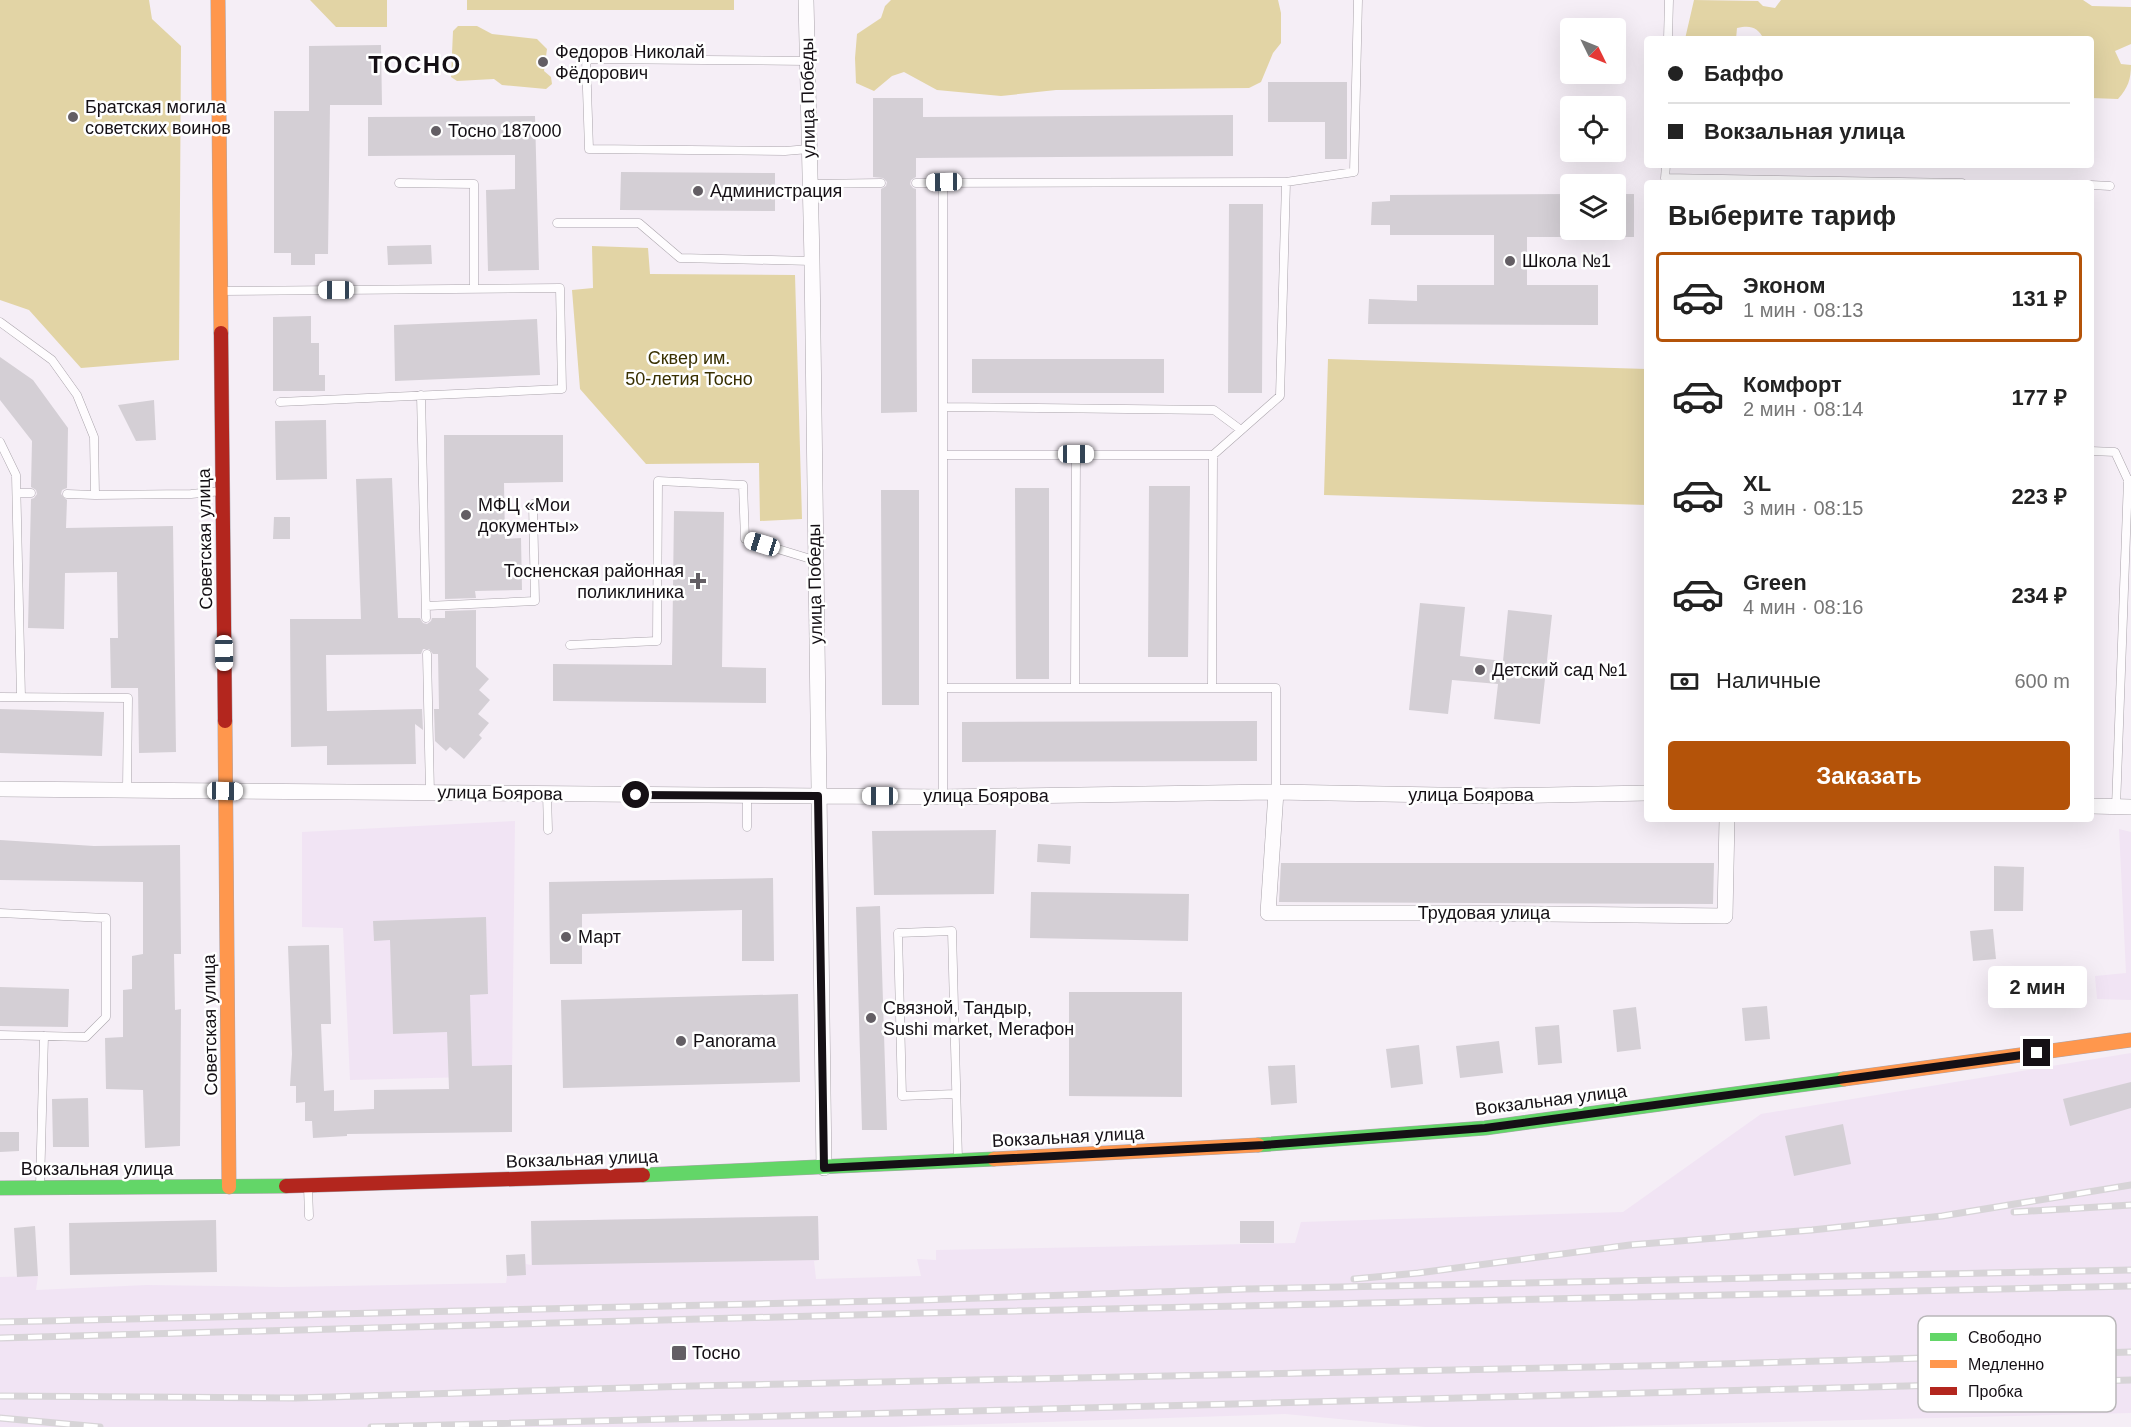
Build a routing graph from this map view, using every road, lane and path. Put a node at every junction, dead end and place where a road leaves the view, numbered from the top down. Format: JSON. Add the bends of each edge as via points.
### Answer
{"nodes":[{"id":1,"x":218,"y":0,"type":"edge"},
{"id":2,"x":806,"y":0,"type":"edge"},
{"id":3,"x":1358,"y":0,"type":"edge"},
{"id":4,"x":1669,"y":0,"type":"edge"},
{"id":5,"x":1668,"y":36,"type":"edge"},
{"id":6,"x":807,"y":61,"type":"junction"},
{"id":7,"x":809,"y":149,"type":"junction"},
{"id":8,"x":1666,"y":168,"type":"edge"},
{"id":9,"x":1746,"y":180,"type":"edge"},
{"id":10,"x":944,"y":182,"type":"junction"},
{"id":11,"x":1286,"y":182,"type":"junction"},
{"id":12,"x":399,"y":183,"type":"dead end"},
{"id":13,"x":880,"y":183,"type":"dead end"},
{"id":14,"x":916,"y":183,"type":"dead end"},
{"id":15,"x":809,"y":184,"type":"junction"},
{"id":16,"x":2094,"y":185,"type":"edge"},
{"id":17,"x":2110,"y":186,"type":"dead end"},
{"id":18,"x":557,"y":223,"type":"dead end"},
{"id":19,"x":812,"y":261,"type":"junction"},
{"id":20,"x":474,"y":289,"type":"junction"},
{"id":21,"x":220,"y":291,"type":"junction"},
{"id":22,"x":0,"y":322,"type":"edge"},
{"id":23,"x":421,"y":395,"type":"junction"},
{"id":24,"x":280,"y":402,"type":"dead end"},
{"id":25,"x":943,"y":407,"type":"junction"},
{"id":26,"x":1241,"y":430,"type":"junction"},
{"id":27,"x":0,"y":442,"type":"edge"},
{"id":28,"x":2094,"y":451,"type":"edge"},
{"id":29,"x":943,"y":454,"type":"junction"},
{"id":30,"x":1076,"y":454,"type":"junction"},
{"id":31,"x":1213,"y":454,"type":"junction"},
{"id":32,"x":2129,"y":480,"type":"edge"},
{"id":33,"x":222,"y":491,"type":"junction"},
{"id":34,"x":17,"y":493,"type":"junction"},
{"id":35,"x":31,"y":493,"type":"dead end"},
{"id":36,"x":67,"y":494,"type":"dead end"},
{"id":37,"x":95,"y":495,"type":"junction"},
{"id":38,"x":533,"y":504,"type":"dead end"},
{"id":39,"x":814,"y":560,"type":"junction"},
{"id":40,"x":426,"y":606,"type":"junction"},
{"id":41,"x":426,"y":618,"type":"dead end"},
{"id":42,"x":570,"y":645,"type":"dead end"},
{"id":43,"x":427,"y":654,"type":"dead end"},
{"id":44,"x":943,"y":688,"type":"junction"},
{"id":45,"x":1076,"y":688,"type":"junction"},
{"id":46,"x":1212,"y":688,"type":"junction"},
{"id":47,"x":0,"y":697,"type":"edge"},
{"id":48,"x":21,"y":697,"type":"junction"},
{"id":49,"x":0,"y":789,"type":"edge"},
{"id":50,"x":127,"y":790,"type":"junction"},
{"id":51,"x":225,"y":791,"type":"junction"},
{"id":52,"x":1276,"y":792,"type":"junction"},
{"id":53,"x":430,"y":793,"type":"junction"},
{"id":54,"x":1644,"y":793,"type":"edge"},
{"id":55,"x":547,"y":794,"type":"junction"},
{"id":56,"x":747,"y":795,"type":"junction"},
{"id":57,"x":818,"y":796,"type":"junction"},
{"id":58,"x":943,"y":797,"type":"junction"},
{"id":59,"x":2094,"y":806,"type":"edge"},
{"id":60,"x":2123,"y":807,"type":"edge"},
{"id":61,"x":1727,"y":822,"type":"edge"},
{"id":62,"x":747,"y":827,"type":"dead end"},
{"id":63,"x":548,"y":830,"type":"dead end"},
{"id":64,"x":0,"y":913,"type":"edge"},
{"id":65,"x":0,"y":1035,"type":"edge"},
{"id":66,"x":44,"y":1036,"type":"junction"},
{"id":67,"x":2131,"y":1040,"type":"edge"},
{"id":68,"x":955,"y":1094,"type":"junction"},
{"id":69,"x":958,"y":1161,"type":"junction"},
{"id":70,"x":824,"y":1168,"type":"junction"},
{"id":71,"x":229,"y":1186,"type":"junction"},
{"id":72,"x":308,"y":1186,"type":"junction"},
{"id":73,"x":0,"y":1188,"type":"edge"},
{"id":74,"x":40,"y":1188,"type":"junction"},
{"id":75,"x":309,"y":1216,"type":"dead end"}],
"edges":[{"from":1,"to":21,"type":"street","name":"Советская улица"},
{"from":2,"to":6,"type":"street","name":"улица Победы"},
{"from":3,"to":11,"type":"lane","via":[[1354,172]]},
{"from":4,"to":5,"type":"lane"},
{"from":6,"to":7,"type":"street","name":"улица Победы"},
{"from":6,"to":7,"type":"lane","via":[[586,59],[588,149]]},
{"from":7,"to":15,"type":"street","name":"улица Победы"},
{"from":8,"to":9,"type":"lane","via":[[1665,178]]},
{"from":10,"to":11,"type":"lane"},
{"from":10,"to":14,"type":"lane"},
{"from":10,"to":25,"type":"lane"},
{"from":11,"to":26,"type":"lane","via":[[1280,396]]},
{"from":12,"to":20,"type":"lane","via":[[474,184]]},
{"from":13,"to":15,"type":"lane"},
{"from":15,"to":19,"type":"street","name":"улица Победы"},
{"from":16,"to":17,"type":"lane"},
{"from":18,"to":19,"type":"lane","via":[[639,223],[680,258]]},
{"from":19,"to":39,"type":"street","name":"улица Победы"},
{"from":20,"to":21,"type":"lane"},
{"from":20,"to":23,"type":"lane","via":[[560,288],[562,389]]},
{"from":21,"to":33,"type":"street","name":"Советская улица"},
{"from":22,"to":37,"type":"lane","via":[[52,360],[77,395],[94,437]]},
{"from":23,"to":24,"type":"lane"},
{"from":23,"to":40,"type":"lane"},
{"from":25,"to":26,"type":"lane","via":[[1214,410]]},
{"from":25,"to":29,"type":"lane"},
{"from":26,"to":31,"type":"lane"},
{"from":27,"to":34,"type":"lane","via":[[16,475]]},
{"from":28,"to":32,"type":"lane","via":[[2115,452]]},
{"from":29,"to":30,"type":"lane"},
{"from":29,"to":44,"type":"lane"},
{"from":30,"to":31,"type":"lane"},
{"from":30,"to":45,"type":"lane"},
{"from":31,"to":46,"type":"lane"},
{"from":32,"to":60,"type":"lane"},
{"from":33,"to":37,"type":"lane"},
{"from":33,"to":51,"type":"street","name":"Советская улица"},
{"from":34,"to":35,"type":"lane"},
{"from":34,"to":48,"type":"lane"},
{"from":36,"to":37,"type":"lane"},
{"from":38,"to":40,"type":"lane","via":[[535,601]]},
{"from":39,"to":42,"type":"lane","via":[[745,539],[743,485],[658,481],[657,641]]},
{"from":39,"to":57,"type":"street","name":"улица Победы"},
{"from":40,"to":41,"type":"lane"},
{"from":43,"to":53,"type":"lane"},
{"from":44,"to":45,"type":"lane"},
{"from":44,"to":58,"type":"lane"},
{"from":45,"to":46,"type":"lane"},
{"from":46,"to":52,"type":"lane","via":[[1276,688]]},
{"from":47,"to":48,"type":"lane"},
{"from":48,"to":50,"type":"lane","via":[[128,698]]},
{"from":49,"to":50,"type":"street","name":"улица Боярова"},
{"from":50,"to":51,"type":"street","name":"улица Боярова"},
{"from":51,"to":53,"type":"street","name":"улица Боярова"},
{"from":51,"to":71,"type":"street","name":"Советская улица"},
{"from":52,"to":54,"type":"street","name":"улица Боярова","via":[[1492,796]]},
{"from":52,"to":58,"type":"street","name":"улица Боярова"},
{"from":52,"to":61,"type":"street","name":"Трудовая улица","via":[[1268,914],[1725,916]]},
{"from":53,"to":55,"type":"street","name":"улица Боярова"},
{"from":55,"to":56,"type":"street","name":"улица Боярова"},
{"from":55,"to":63,"type":"lane"},
{"from":56,"to":57,"type":"street","name":"улица Боярова"},
{"from":56,"to":62,"type":"lane"},
{"from":57,"to":58,"type":"street","name":"улица Боярова"},
{"from":57,"to":70,"type":"street","name":"улица Победы"},
{"from":59,"to":60,"type":"street"},
{"from":64,"to":66,"type":"lane","via":[[106,918],[106,1017],[86,1037]]},
{"from":65,"to":66,"type":"lane"},
{"from":66,"to":74,"type":"lane"},
{"from":67,"to":69,"type":"street","name":"Вокзальная улица","via":[[1485,1128],[1253,1146]]},
{"from":68,"to":68,"type":"lane","via":[[952,931],[898,933],[903,1096]]},
{"from":68,"to":69,"type":"lane"},
{"from":69,"to":70,"type":"street","name":"Вокзальная улица"},
{"from":70,"to":72,"type":"street","name":"Вокзальная улица"},
{"from":71,"to":72,"type":"street","name":"Вокзальная улица"},
{"from":71,"to":74,"type":"street","name":"Вокзальная улица"},
{"from":72,"to":75,"type":"lane"},
{"from":73,"to":74,"type":"street","name":"Вокзальная улица"}]}
